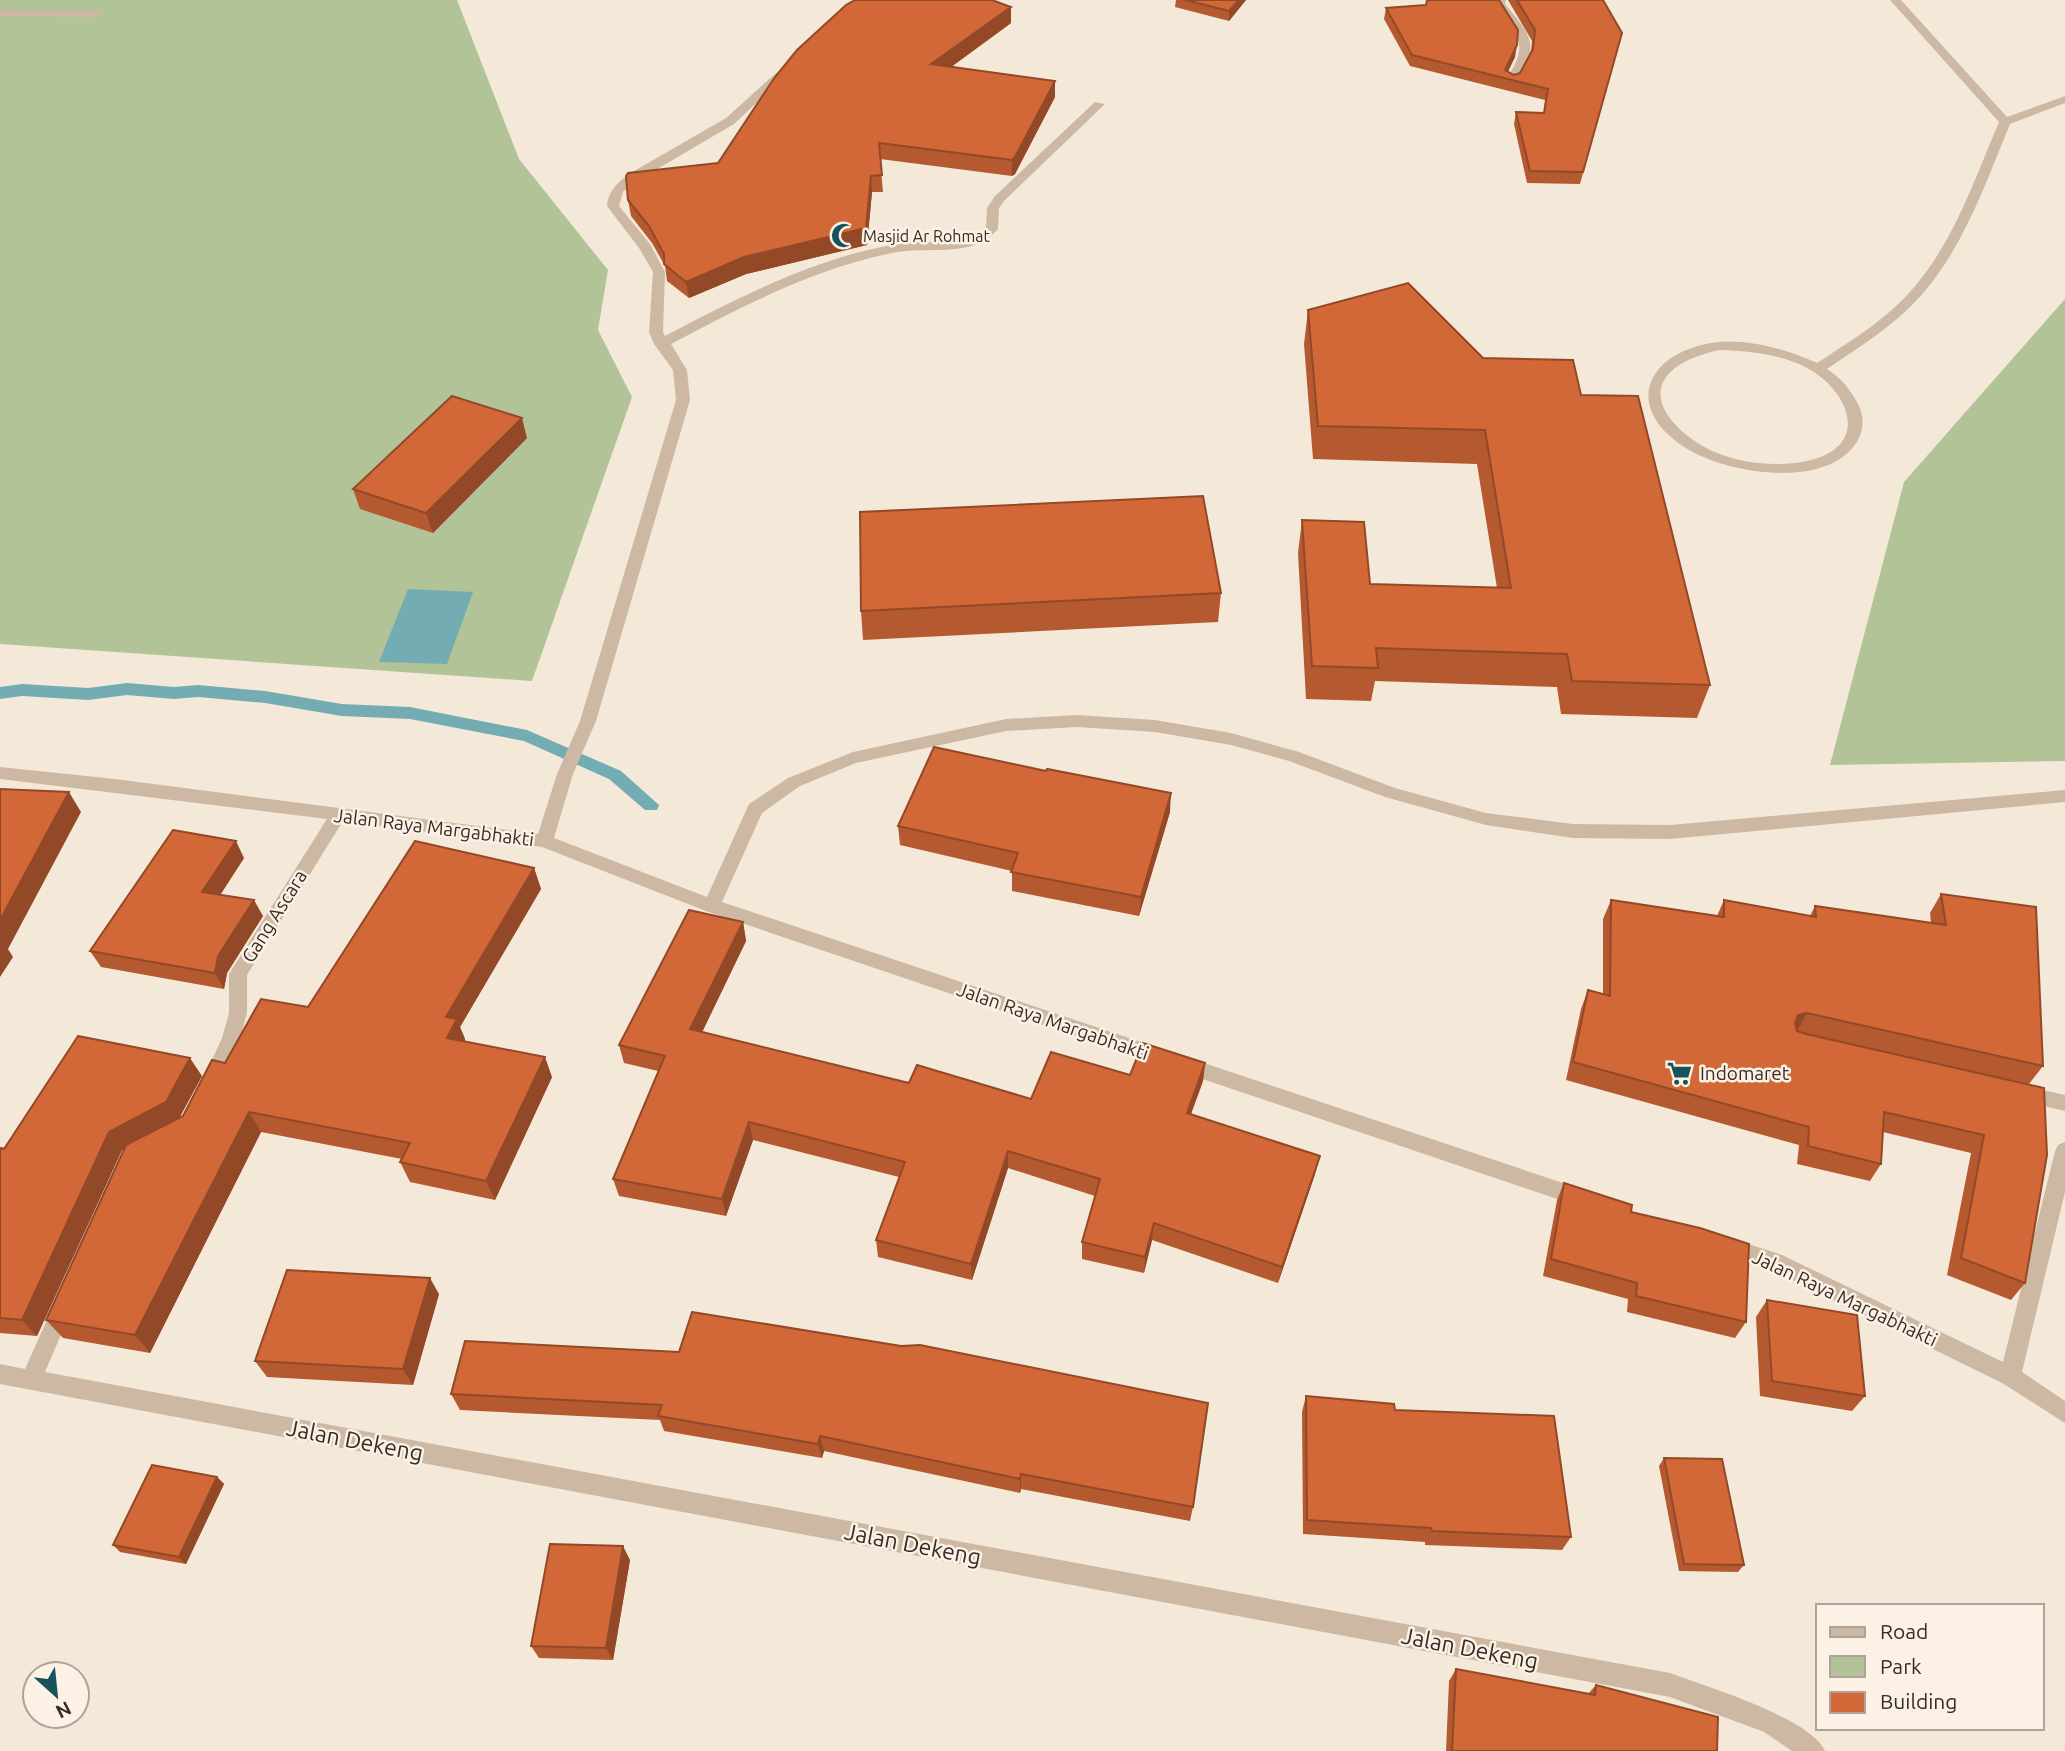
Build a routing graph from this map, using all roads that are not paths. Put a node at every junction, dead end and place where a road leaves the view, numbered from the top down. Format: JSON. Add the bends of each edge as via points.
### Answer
{"nodes":[{"id":1,"x":1501,"y":0,"type":"edge"},
{"id":2,"x":1895,"y":0,"type":"edge"},
{"id":3,"x":0,"y":13,"type":"edge"},
{"id":4,"x":97,"y":14,"type":"dead end"},
{"id":5,"x":792,"y":62,"type":"edge"},
{"id":6,"x":1511,"y":81,"type":"edge"},
{"id":7,"x":2065,"y":99,"type":"edge"},
{"id":8,"x":1099,"y":104,"type":"dead end"},
{"id":9,"x":2005,"y":122,"type":"junction"},
{"id":10,"x":661,"y":344,"type":"junction"},
{"id":11,"x":1817,"y":369,"type":"junction"},
{"id":12,"x":0,"y":773,"type":"edge"},
{"id":13,"x":2065,"y":796,"type":"edge"},
{"id":14,"x":339,"y":814,"type":"junction"},
{"id":15,"x":544,"y":841,"type":"junction"},
{"id":16,"x":712,"y":906,"type":"junction"},
{"id":17,"x":1998,"y":1087,"type":"edge"},
{"id":18,"x":2065,"y":1103,"type":"edge"},
{"id":19,"x":200,"y":1105,"type":"edge"},
{"id":20,"x":2065,"y":1151,"type":"edge"},
{"id":21,"x":1603,"y":1205,"type":"edge"},
{"id":22,"x":1709,"y":1240,"type":"edge"},
{"id":23,"x":70,"y":1293,"type":"edge"},
{"id":24,"x":0,"y":1374,"type":"edge"},
{"id":25,"x":2010,"y":1376,"type":"junction"},
{"id":26,"x":31,"y":1380,"type":"junction"},
{"id":27,"x":2065,"y":1413,"type":"edge"},
{"id":28,"x":1813,"y":1751,"type":"edge"}],
"edges":[{"from":1,"to":6,"type":"street","via":[[1499,4],[1524,34],[1528,48],[1525,62]]},
{"from":2,"to":9,"type":"street"},
{"from":3,"to":4,"type":"street"},
{"from":5,"to":10,"type":"street","via":[[730,121],[633,177],[613,198],[613,206],[659,272],[656,332]]},
{"from":7,"to":9,"type":"street"},
{"from":8,"to":10,"type":"street","via":[[999,199],[993,208],[992,229],[976,241],[960,246],[895,247],[808,272]]},
{"from":9,"to":11,"type":"street","via":[[1956,232],[1920,289],[1863,340]]},
{"from":10,"to":15,"type":"street","via":[[680,370],[683,400],[588,721]]},
{"from":11,"to":11,"type":"street","via":[[1849,397],[1856,429],[1848,444],[1815,464],[1764,468],[1710,455],[1670,429],[1653,397],[1663,369],[1696,350],[1744,346],[1795,358]]},
{"from":12,"to":14,"type":"street","name":"Jalan Raya Margabhakti"},
{"from":13,"to":16,"type":"street","via":[[1670,832],[1573,831],[1486,818],[1391,793],[1293,756],[1231,739],[1155,726],[1077,721],[1006,725],[853,758],[794,782],[755,809]]},
{"from":14,"to":15,"type":"street","name":"Jalan Raya Margabhakti"},
{"from":14,"to":19,"type":"street","name":"Gang Ascara","via":[[238,974],[238,1013],[231,1038]]},
{"from":15,"to":16,"type":"street","name":"Jalan Raya Margabhakti"},
{"from":16,"to":21,"type":"street","name":"Jalan Raya Margabhakti"},
{"from":17,"to":18,"type":"street"},
{"from":20,"to":25,"type":"street"},
{"from":22,"to":25,"type":"street","name":"Jalan Raya Margabhakti","via":[[1775,1262]]},
{"from":23,"to":26,"type":"street"},
{"from":24,"to":26,"type":"street","name":"Jalan Dekeng"},
{"from":25,"to":27,"type":"street","name":"Jalan Raya Margabhakti"},
{"from":26,"to":28,"type":"street","name":"Jalan Dekeng","via":[[1670,1685],[1771,1723]]}]}
